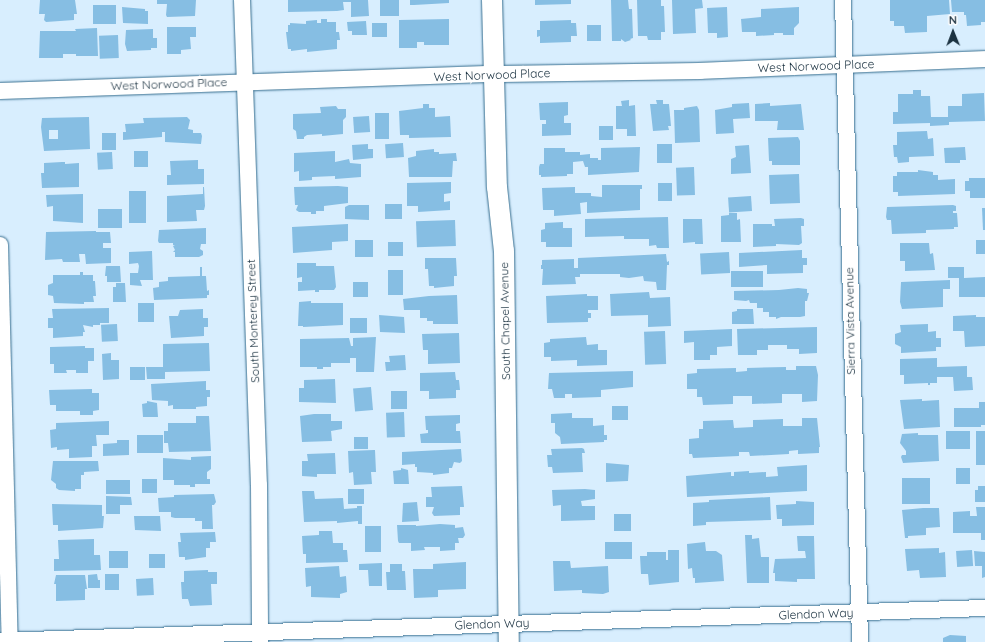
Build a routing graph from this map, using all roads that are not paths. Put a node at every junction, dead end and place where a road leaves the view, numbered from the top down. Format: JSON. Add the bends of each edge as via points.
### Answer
{"nodes":[{"id":1,"x":242,"y":0,"type":"edge"},
{"id":2,"x":492,"y":0,"type":"edge"},
{"id":3,"x":843,"y":0,"type":"edge"},
{"id":4,"x":985,"y":59,"type":"edge"},
{"id":5,"x":844,"y":64,"type":"junction"},
{"id":6,"x":494,"y":74,"type":"junction"},
{"id":7,"x":243,"y":82,"type":"junction"},
{"id":8,"x":0,"y":91,"type":"edge"},
{"id":9,"x":0,"y":245,"type":"edge"},
{"id":10,"x":985,"y":608,"type":"edge"},
{"id":11,"x":859,"y":612,"type":"junction"},
{"id":12,"x":508,"y":633,"type":"edge"},
{"id":13,"x":260,"y":637,"type":"edge"},
{"id":14,"x":0,"y":641,"type":"edge"},
{"id":15,"x":10,"y":642,"type":"edge"},
{"id":16,"x":860,"y":642,"type":"edge"}],
"edges":[{"from":1,"to":7,"type":"street","name":"South Monterey Street"},
{"from":2,"to":6,"type":"street","name":"South Chapel Avenue"},
{"from":3,"to":5,"type":"street","name":"Sierra Vista Avenue"},
{"from":4,"to":5,"type":"street","name":"West Norwood Place"},
{"from":5,"to":6,"type":"street","name":"West Norwood Place"},
{"from":5,"to":11,"type":"street","name":"Sierra Vista Avenue"},
{"from":6,"to":7,"type":"street","name":"West Norwood Place"},
{"from":6,"to":12,"type":"street","name":"South Chapel Avenue","via":[[497,187],[504,251]]},
{"from":7,"to":8,"type":"street","name":"West Norwood Place"},
{"from":7,"to":13,"type":"street","name":"South Monterey Street","via":[[259,485]]},
{"from":9,"to":15,"type":"street"},
{"from":10,"to":11,"type":"street","name":"Glendon Way"},
{"from":11,"to":12,"type":"street","name":"Glendon Way"},
{"from":11,"to":16,"type":"street","name":"Sierra Vista Avenue"},
{"from":12,"to":13,"type":"street","name":"Glendon Way"},
{"from":13,"to":15,"type":"street","name":"Glendon Way","via":[[38,638]]},
{"from":14,"to":15,"type":"street","name":"Glendon Way"}]}
